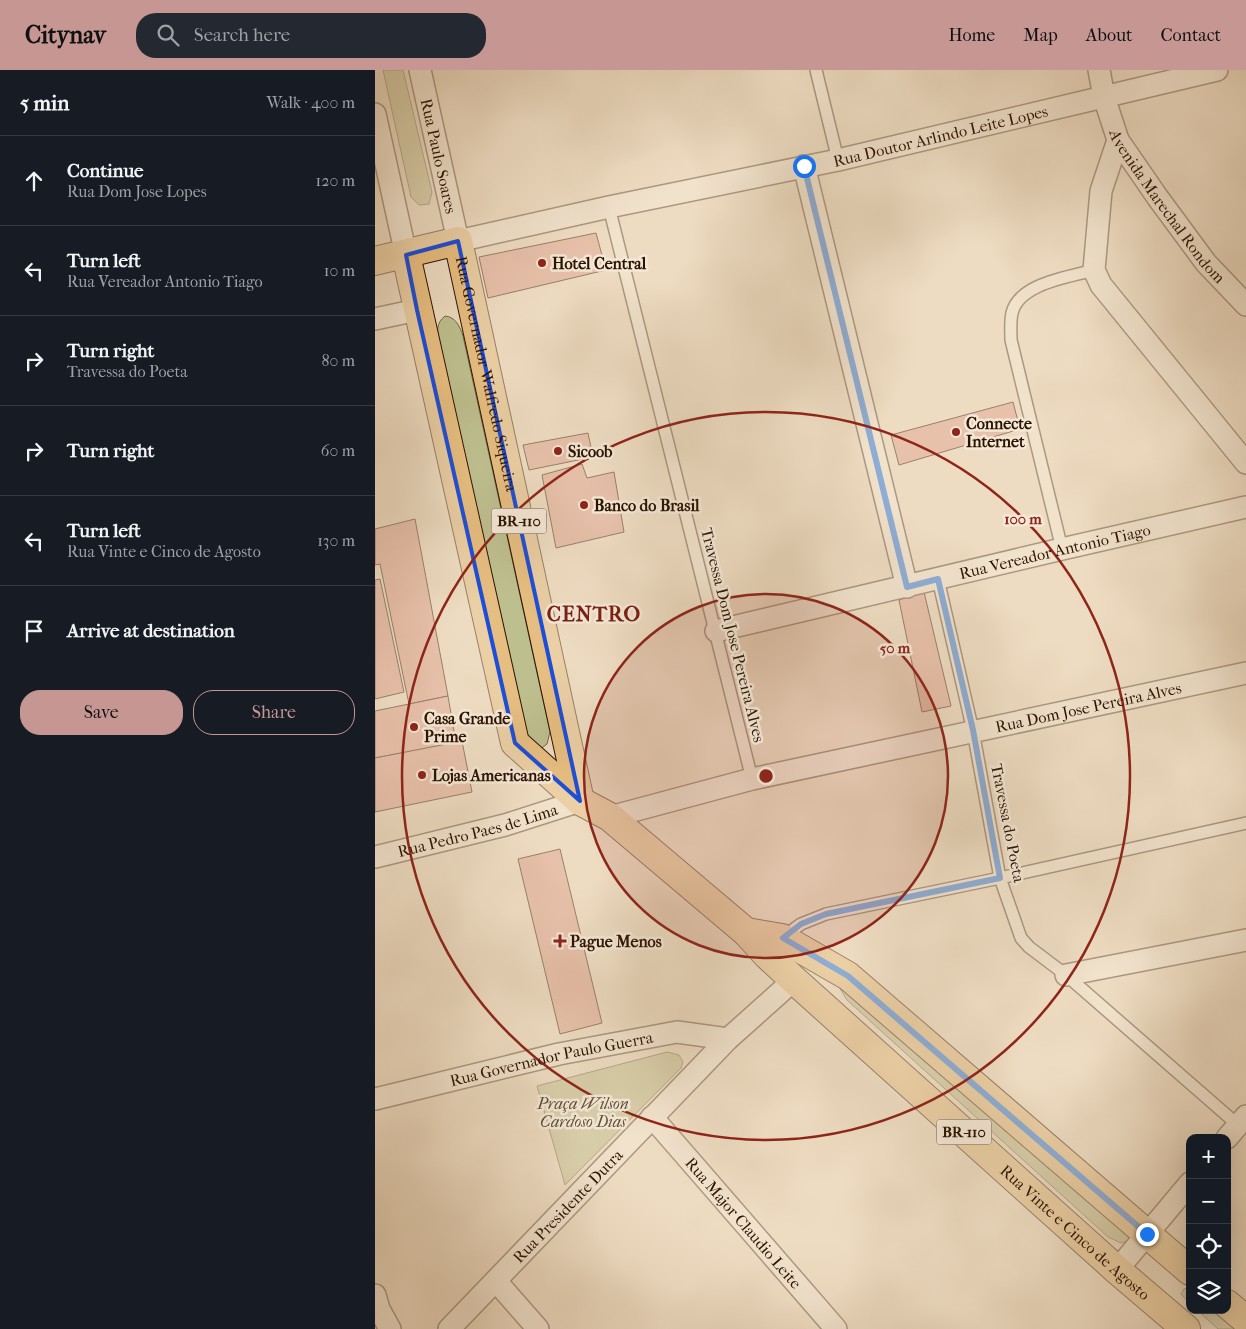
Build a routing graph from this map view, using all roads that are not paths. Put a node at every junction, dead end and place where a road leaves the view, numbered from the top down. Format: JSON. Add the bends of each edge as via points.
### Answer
{"nodes":[{"id":1,"x":420,"y":70,"type":"edge"},
{"id":2,"x":816,"y":70,"type":"edge"},
{"id":3,"x":1099,"y":70,"type":"edge"},
{"id":4,"x":1217,"y":70,"type":"edge"},
{"id":5,"x":1104,"y":97,"type":"junction"},
{"id":6,"x":375,"y":114,"type":"edge"},
{"id":7,"x":1119,"y":140,"type":"junction"},
{"id":8,"x":838,"y":160,"type":"junction"},
{"id":9,"x":804,"y":166,"type":"junction"},
{"id":10,"x":609,"y":207,"type":"junction"},
{"id":11,"x":458,"y":241,"type":"junction"},
{"id":12,"x":406,"y":254,"type":"junction"},
{"id":13,"x":375,"y":261,"type":"edge"},
{"id":14,"x":1094,"y":270,"type":"junction"},
{"id":15,"x":1246,"y":305,"type":"edge"},
{"id":16,"x":417,"y":310,"type":"junction"},
{"id":17,"x":375,"y":318,"type":"edge"},
{"id":18,"x":1246,"y":463,"type":"edge"},
{"id":19,"x":1246,"y":507,"type":"edge"},
{"id":20,"x":1062,"y":549,"type":"junction"},
{"id":21,"x":938,"y":579,"type":"junction"},
{"id":22,"x":907,"y":587,"type":"junction"},
{"id":23,"x":716,"y":631,"type":"junction"},
{"id":24,"x":1246,"y":673,"type":"edge"},
{"id":25,"x":973,"y":730,"type":"junction"},
{"id":26,"x":752,"y":779,"type":"junction"},
{"id":27,"x":580,"y":800,"type":"junction"},
{"id":28,"x":610,"y":817,"type":"junction"},
{"id":29,"x":1246,"y":823,"type":"edge"},
{"id":30,"x":375,"y":857,"type":"edge"},
{"id":31,"x":1000,"y":878,"type":"junction"},
{"id":32,"x":746,"y":932,"type":"junction"},
{"id":33,"x":783,"y":938,"type":"junction"},
{"id":34,"x":1246,"y":940,"type":"edge"},
{"id":35,"x":1066,"y":976,"type":"junction"},
{"id":36,"x":794,"y":980,"type":"junction"},
{"id":37,"x":728,"y":1039,"type":"junction"},
{"id":38,"x":375,"y":1099,"type":"edge"},
{"id":39,"x":653,"y":1117,"type":"junction"},
{"id":40,"x":1237,"y":1126,"type":"edge"},
{"id":41,"x":1186,"y":1188,"type":"edge"},
{"id":42,"x":1147,"y":1234,"type":"junction"},
{"id":43,"x":1188,"y":1269,"type":"edge"},
{"id":44,"x":1117,"y":1270,"type":"junction"},
{"id":45,"x":496,"y":1280,"type":"junction"},
{"id":46,"x":375,"y":1295,"type":"edge"},
{"id":47,"x":1231,"y":1307,"type":"edge"},
{"id":48,"x":1246,"y":1320,"type":"edge"},
{"id":49,"x":390,"y":1329,"type":"edge"},
{"id":50,"x":449,"y":1329,"type":"edge"},
{"id":51,"x":539,"y":1329,"type":"edge"},
{"id":52,"x":836,"y":1329,"type":"edge"},
{"id":53,"x":1186,"y":1329,"type":"edge"}],
"edges":[{"from":1,"to":11,"type":"street","name":"Rua Paulo Soares"},
{"from":2,"to":8,"type":"lane"},
{"from":3,"to":5,"type":"street","name":"Avenida Marechal Rondom"},
{"from":4,"to":5,"type":"street","name":"Rua Doutor Arlindo Leite Lopes"},
{"from":5,"to":7,"type":"street","name":"Avenida Marechal Rondom"},
{"from":5,"to":8,"type":"street","name":"Rua Doutor Arlindo Leite Lopes"},
{"from":6,"to":12,"type":"street"},
{"from":7,"to":14,"type":"street","via":[[1101,190]]},
{"from":7,"to":15,"type":"street","name":"Avenida Marechal Rondom","via":[[1206,263]]},
{"from":8,"to":9,"type":"street","name":"Rua Doutor Arlindo Leite Lopes"},
{"from":9,"to":10,"type":"street","name":"Rua Doutor Arlindo Leite Lopes"},
{"from":9,"to":22,"type":"street"},
{"from":10,"to":11,"type":"street","name":"Rua Doutor Arlindo Leite Lopes"},
{"from":10,"to":23,"type":"lane","name":"Travessa Dom Jose Pereira Alves"},
{"from":11,"to":12,"type":"main road"},
{"from":11,"to":27,"type":"main road","name":"Rua Governador Walfredo Siqueira","number":"BR-110"},
{"from":12,"to":13,"type":"main road"},
{"from":12,"to":16,"type":"main road","number":"BR-110"},
{"from":14,"to":18,"type":"street","via":[[1101,285]]},
{"from":14,"to":20,"type":"lane","via":[[1036,286],[1024,295],[1013,311],[1011,340]]},
{"from":16,"to":17,"type":"street"},
{"from":16,"to":27,"type":"main road","name":"Rua Pedro Paes de Lima","number":"BR-110","via":[[515,743]]},
{"from":19,"to":20,"type":"street","name":"Rua Vereador Antonio Tiago"},
{"from":20,"to":21,"type":"street","name":"Rua Vereador Antonio Tiago"},
{"from":21,"to":22,"type":"street","name":"Rua Vereador Antonio Tiago"},
{"from":21,"to":25,"type":"lane","name":"Travessa do Poeta"},
{"from":22,"to":23,"type":"street","name":"Rua Vereador Antonio Tiago"},
{"from":23,"to":26,"type":"lane","name":"Travessa Dom Jose Pereira Alves"},
{"from":24,"to":25,"type":"street","name":"Rua Dom Jose Pereira Alves"},
{"from":25,"to":26,"type":"street","name":"Rua Dom Jose Pereira Alves"},
{"from":25,"to":31,"type":"lane","name":"Travessa do Poeta"},
{"from":26,"to":28,"type":"street","name":"Rua Dom Jose Pereira Alves"},
{"from":27,"to":28,"type":"main road","name":"Rua Pedro Paes de Lima","number":"BR-110"},
{"from":27,"to":30,"type":"street","name":"Rua Pedro Paes de Lima","via":[[505,826]]},
{"from":28,"to":32,"type":"main road","number":"BR-110"},
{"from":29,"to":31,"type":"lane"},
{"from":31,"to":33,"type":"lane","via":[[826,914],[801,924]]},
{"from":31,"to":35,"type":"lane","name":"Travessa do Poeta","via":[[1021,938]]},
{"from":32,"to":33,"type":"main road","number":"BR-110"},
{"from":32,"to":36,"type":"main road","name":"Rua Vinte e Cinco de Agosto","number":"BR-110"},
{"from":33,"to":42,"type":"main road","number":"BR-110","via":[[848,976]]},
{"from":34,"to":35,"type":"street"},
{"from":35,"to":40,"type":"lane","name":"Travessa do Poeta"},
{"from":36,"to":37,"type":"street","name":"Rua Presidente Dutra"},
{"from":36,"to":44,"type":"main road","name":"Rua Vinte e Cinco de Agosto","number":"BR-110"},
{"from":37,"to":38,"type":"street","name":"Rua Governador Paulo Guerra","via":[[677,1032],[559,1054]]},
{"from":37,"to":39,"type":"street","name":"Rua Presidente Dutra"},
{"from":39,"to":45,"type":"street","name":"Rua Presidente Dutra"},
{"from":39,"to":52,"type":"street","name":"Rua Major Claudio Leite"},
{"from":41,"to":42,"type":"street"},
{"from":42,"to":43,"type":"main road","number":"BR-110"},
{"from":42,"to":44,"type":"street"},
{"from":44,"to":53,"type":"main road","name":"Rua Vinte e Cinco de Agosto","number":"BR-110"},
{"from":45,"to":50,"type":"street","name":"Rua Presidente Dutra"},
{"from":45,"to":51,"type":"street"},
{"from":46,"to":49,"type":"street"},
{"from":47,"to":48,"type":"main road"}]}
